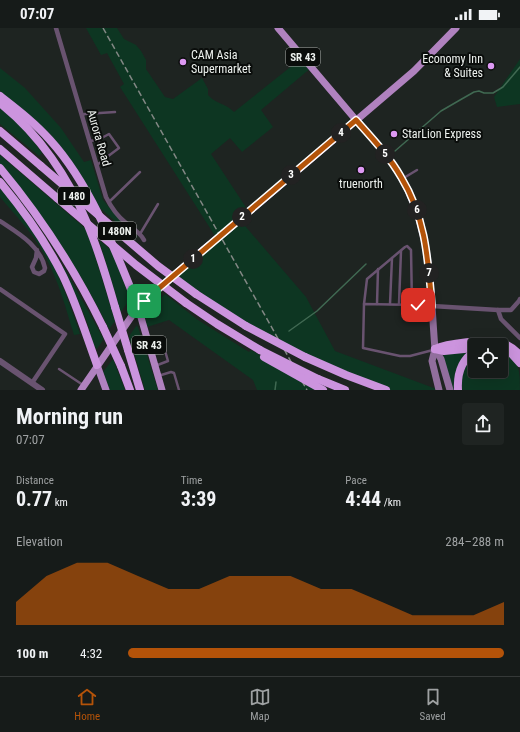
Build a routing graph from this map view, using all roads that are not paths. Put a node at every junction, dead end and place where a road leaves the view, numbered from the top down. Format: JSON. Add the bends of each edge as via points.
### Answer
{"nodes":[{"id":1,"x":56,"y":28,"type":"edge"},
{"id":2,"x":278,"y":28,"type":"edge"},
{"id":3,"x":456,"y":28,"type":"edge"},
{"id":4,"x":0,"y":96,"type":"edge"},
{"id":5,"x":0,"y":103,"type":"edge"},
{"id":6,"x":115,"y":112,"type":"dead end"},
{"id":7,"x":81,"y":116,"type":"junction"},
{"id":8,"x":356,"y":120,"type":"junction"},
{"id":9,"x":0,"y":131,"type":"edge"},
{"id":10,"x":98,"y":140,"type":"junction"},
{"id":11,"x":89,"y":142,"type":"junction"},
{"id":12,"x":0,"y":149,"type":"edge"},
{"id":13,"x":107,"y":157,"type":"junction"},
{"id":14,"x":96,"y":166,"type":"junction"},
{"id":15,"x":0,"y":168,"type":"edge"},
{"id":16,"x":417,"y":170,"type":"dead end"},
{"id":17,"x":140,"y":172,"type":"dead end"},
{"id":18,"x":402,"y":179,"type":"junction"},
{"id":19,"x":0,"y":182,"type":"edge"},
{"id":20,"x":109,"y":203,"type":"junction"},
{"id":21,"x":158,"y":204,"type":"dead end"},
{"id":22,"x":0,"y":221,"type":"edge"},
{"id":23,"x":140,"y":234,"type":"junction"},
{"id":24,"x":144,"y":240,"type":"dead end"},
{"id":25,"x":37,"y":250,"type":"junction"},
{"id":26,"x":401,"y":250,"type":"junction"},
{"id":27,"x":392,"y":257,"type":"junction"},
{"id":28,"x":378,"y":268,"type":"junction"},
{"id":29,"x":0,"y":289,"type":"edge"},
{"id":30,"x":520,"y":299,"type":"edge"},
{"id":31,"x":364,"y":304,"type":"junction"},
{"id":32,"x":377,"y":304,"type":"junction"},
{"id":33,"x":390,"y":304,"type":"junction"},
{"id":34,"x":399,"y":304,"type":"junction"},
{"id":35,"x":412,"y":305,"type":"junction"},
{"id":36,"x":432,"y":306,"type":"junction"},
{"id":37,"x":138,"y":307,"type":"junction"},
{"id":38,"x":498,"y":310,"type":"junction"},
{"id":39,"x":236,"y":336,"type":"junction"},
{"id":40,"x":161,"y":337,"type":"dead end"},
{"id":41,"x":520,"y":338,"type":"edge"},
{"id":42,"x":435,"y":349,"type":"junction"},
{"id":43,"x":468,"y":350,"type":"edge"},
{"id":44,"x":508,"y":351,"type":"edge"},
{"id":45,"x":520,"y":355,"type":"edge"},
{"id":46,"x":468,"y":356,"type":"edge"},
{"id":47,"x":0,"y":361,"type":"edge"},
{"id":48,"x":520,"y":363,"type":"edge"},
{"id":49,"x":97,"y":365,"type":"junction"},
{"id":50,"x":155,"y":366,"type":"junction"},
{"id":51,"x":59,"y":369,"type":"dead end"},
{"id":52,"x":158,"y":376,"type":"junction"},
{"id":53,"x":32,"y":383,"type":"junction"},
{"id":54,"x":82,"y":388,"type":"edge"},
{"id":55,"x":40,"y":389,"type":"edge"},
{"id":56,"x":106,"y":390,"type":"edge"},
{"id":57,"x":130,"y":390,"type":"edge"},
{"id":58,"x":140,"y":390,"type":"edge"},
{"id":59,"x":162,"y":390,"type":"edge"},
{"id":60,"x":179,"y":390,"type":"edge"},
{"id":61,"x":323,"y":390,"type":"edge"},
{"id":62,"x":345,"y":390,"type":"edge"},
{"id":63,"x":386,"y":390,"type":"edge"},
{"id":64,"x":439,"y":390,"type":"edge"},
{"id":65,"x":450,"y":390,"type":"edge"},
{"id":66,"x":458,"y":390,"type":"edge"}],
"edges":[{"from":1,"to":7,"type":"street","name":"Aurora Road"},
{"from":2,"to":8,"type":"main road","number":"SR 43"},
{"from":3,"to":8,"type":"main road","via":[[424,62]]},
{"from":4,"to":37,"type":"highway","via":[[46,135],[75,173],[99,216]]},
{"from":5,"to":58,"type":"highway","number":"I 480","bridge":true,"via":[[19,120],[50,156],[68,183],[83,213]]},
{"from":6,"to":7,"type":"lane"},
{"from":7,"to":11,"type":"street","name":"Aurora Road"},
{"from":8,"to":18,"type":"main road"},
{"from":8,"to":37,"type":"main road"},
{"from":9,"to":63,"type":"highway","number":"I 480N","bridge":true,"via":[[158,266],[196,294],[246,326],[305,357]]},
{"from":10,"to":11,"type":"lane"},
{"from":10,"to":13,"type":"lane"},
{"from":10,"to":13,"type":"lane","via":[[109,134],[119,148]]},
{"from":11,"to":14,"type":"street","name":"Aurora Road"},
{"from":12,"to":39,"type":"highway","number":"I 480N","bridge":true,"via":[[136,265],[186,303]]},
{"from":13,"to":14,"type":"lane"},
{"from":14,"to":20,"type":"street","name":"Aurora Road"},
{"from":15,"to":57,"type":"highway","bridge":true,"via":[[58,247],[80,284],[103,327]]},
{"from":16,"to":18,"type":"lane"},
{"from":17,"to":20,"type":"lane"},
{"from":18,"to":36,"type":"main road","via":[[415,206],[424,235]]},
{"from":19,"to":49,"type":"highway","via":[[39,234],[54,259],[72,297]]},
{"from":20,"to":23,"type":"street","name":"Aurora Road","via":[[118,215]]},
{"from":21,"to":23,"type":"lane"},
{"from":22,"to":25,"type":"street","via":[[26,238]]},
{"from":23,"to":24,"type":"street","name":"Aurora Road"},
{"from":25,"to":25,"type":"street","via":[[45,268],[39,274],[34,272],[32,267]]},
{"from":26,"to":27,"type":"lane"},
{"from":26,"to":34,"type":"lane"},
{"from":26,"to":35,"type":"lane","via":[[407,246],[411,250]]},
{"from":27,"to":28,"type":"lane"},
{"from":27,"to":33,"type":"lane"},
{"from":28,"to":31,"type":"lane","via":[[366,281]]},
{"from":28,"to":32,"type":"lane"},
{"from":29,"to":53,"type":"street","via":[[65,334]]},
{"from":30,"to":38,"type":"street","via":[[511,310]]},
{"from":31,"to":32,"type":"lane"},
{"from":31,"to":42,"type":"lane","via":[[363,348],[400,356]]},
{"from":32,"to":33,"type":"lane"},
{"from":33,"to":34,"type":"lane"},
{"from":34,"to":35,"type":"lane"},
{"from":35,"to":36,"type":"lane"},
{"from":36,"to":38,"type":"street"},
{"from":36,"to":42,"type":"main road"},
{"from":37,"to":49,"type":"main road"},
{"from":37,"to":50,"type":"main road","number":"SR 43"},
{"from":38,"to":41,"type":"street","via":[[501,319]]},
{"from":39,"to":61,"type":"highway","bridge":true,"via":[[251,350]]},
{"from":39,"to":62,"type":"highway","number":"I 480N","bridge":true,"via":[[318,379]]},
{"from":40,"to":50,"type":"lane","via":[[168,361]]},
{"from":42,"to":43,"type":"highway"},
{"from":42,"to":45,"type":"highway","via":[[443,345],[494,342],[509,346]]},
{"from":42,"to":64,"type":"main road","via":[[432,361]]},
{"from":42,"to":65,"type":"main road","via":[[441,359]]},
{"from":44,"to":48,"type":"highway"},
{"from":46,"to":66,"type":"highway","via":[[461,366]]},
{"from":47,"to":53,"type":"street"},
{"from":49,"to":54,"type":"main road"},
{"from":49,"to":56,"type":"main road"},
{"from":50,"to":52,"type":"main road","number":"SR 43"},
{"from":51,"to":54,"type":"lane"},
{"from":52,"to":59,"type":"main road","number":"SR 43"},
{"from":52,"to":60,"type":"lane","via":[[174,372]]},
{"from":53,"to":55,"type":"street"}]}
